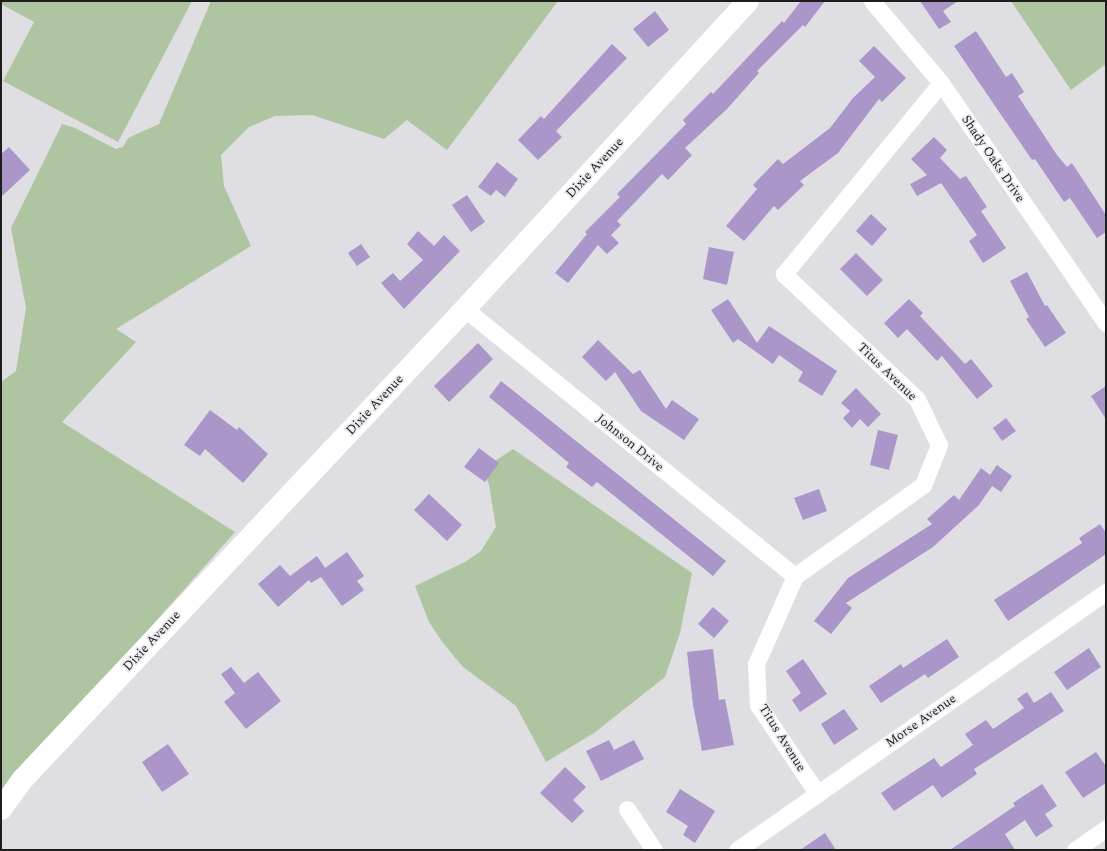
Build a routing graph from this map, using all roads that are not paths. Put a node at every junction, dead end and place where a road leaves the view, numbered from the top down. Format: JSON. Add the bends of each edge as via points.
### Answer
{"nodes":[{"id":1,"x":748,"y":1,"type":"edge"},
{"id":2,"x":872,"y":1,"type":"edge"},
{"id":3,"x":941,"y":83,"type":"junction"},
{"id":4,"x":465,"y":309,"type":"junction"},
{"id":5,"x":1106,"y":323,"type":"edge"},
{"id":6,"x":795,"y":576,"type":"junction"},
{"id":7,"x":1106,"y":592,"type":"edge"},
{"id":8,"x":817,"y":794,"type":"junction"},
{"id":9,"x":1,"y":809,"type":"edge"},
{"id":10,"x":627,"y":809,"type":"dead end"},
{"id":11,"x":1106,"y":828,"type":"edge"},
{"id":12,"x":654,"y":850,"type":"edge"},
{"id":13,"x":737,"y":850,"type":"edge"},
{"id":14,"x":1074,"y":850,"type":"edge"}],
"edges":[{"from":1,"to":4,"type":"street","name":"Dixie Avenue"},
{"from":2,"to":3,"type":"street","name":"Shady Oaks Drive"},
{"from":3,"to":5,"type":"street","name":"Shady Oaks Drive"},
{"from":3,"to":6,"type":"street","name":"Titus Avenue","via":[[784,274],[917,399],[939,446],[923,485]]},
{"from":4,"to":6,"type":"street","name":"Johnson Drive"},
{"from":4,"to":9,"type":"street","name":"Dixie Avenue","via":[[27,775]]},
{"from":6,"to":8,"type":"street","name":"Titus Avenue","via":[[756,664],[758,704]]},
{"from":7,"to":8,"type":"street","name":"Morse Avenue"},
{"from":8,"to":13,"type":"street","name":"Morse Avenue"},
{"from":10,"to":12,"type":"street"},
{"from":11,"to":14,"type":"street"}]}
